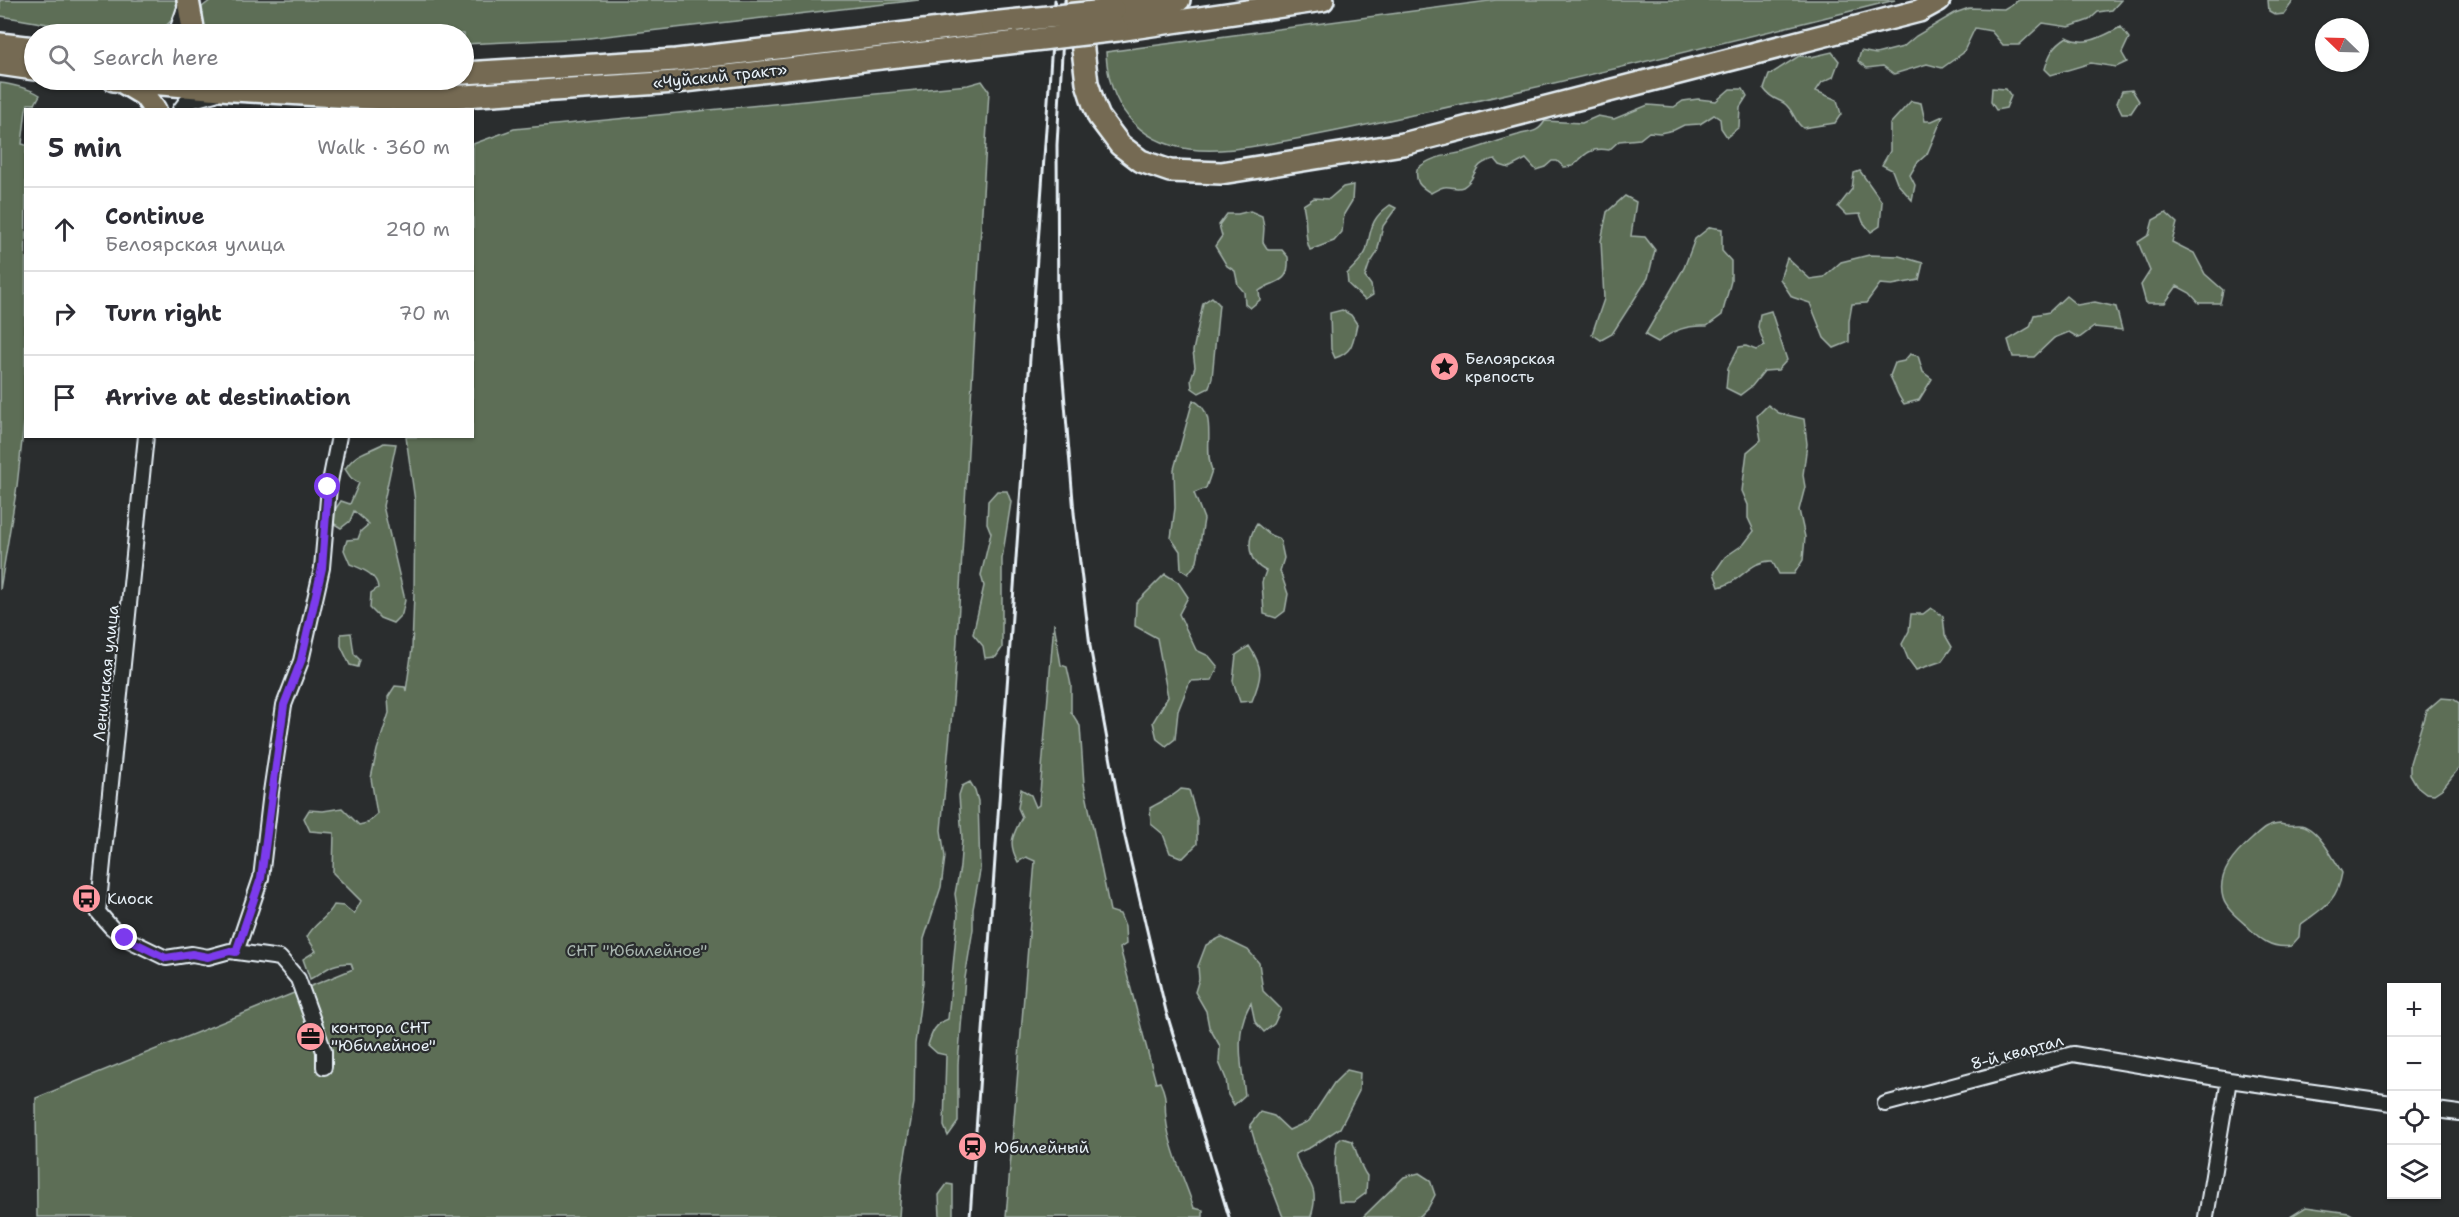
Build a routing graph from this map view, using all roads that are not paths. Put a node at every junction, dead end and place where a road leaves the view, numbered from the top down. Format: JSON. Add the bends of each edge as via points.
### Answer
{"nodes":[{"id":1,"x":189,"y":0,"type":"edge"},
{"id":2,"x":1077,"y":0,"type":"edge"},
{"id":3,"x":1179,"y":0,"type":"edge"},
{"id":4,"x":1323,"y":0,"type":"edge"},
{"id":5,"x":1939,"y":0,"type":"edge"},
{"id":6,"x":1116,"y":20,"type":"junction"},
{"id":7,"x":180,"y":24,"type":"edge"},
{"id":8,"x":193,"y":24,"type":"edge"},
{"id":9,"x":0,"y":44,"type":"edge"},
{"id":10,"x":24,"y":47,"type":"edge"},
{"id":11,"x":0,"y":64,"type":"edge"},
{"id":12,"x":24,"y":68,"type":"edge"},
{"id":13,"x":474,"y":73,"type":"edge"},
{"id":14,"x":135,"y":90,"type":"edge"},
{"id":15,"x":233,"y":90,"type":"joint"},
{"id":16,"x":154,"y":108,"type":"edge"},
{"id":17,"x":182,"y":108,"type":"edge"},
{"id":18,"x":146,"y":438,"type":"edge"},
{"id":19,"x":339,"y":438,"type":"edge"},
{"id":20,"x":236,"y":952,"type":"junction"},
{"id":21,"x":324,"y":1066,"type":"dead end"},
{"id":22,"x":2229,"y":1080,"type":"junction"},
{"id":23,"x":2387,"y":1102,"type":"edge"},
{"id":24,"x":1885,"y":1104,"type":"dead end"},
{"id":25,"x":2441,"y":1111,"type":"edge"},
{"id":26,"x":2459,"y":1113,"type":"edge"},
{"id":27,"x":2206,"y":1217,"type":"edge"}],
"edges":[{"from":1,"to":7,"type":"street"},
{"from":1,"to":8,"type":"highway"},
{"from":2,"to":5,"type":"highway","via":[[1087,83],[1099,117],[1120,145],[1141,160],[1170,171],[1221,173],[1402,144],[1919,11]]},
{"from":3,"to":6,"type":"highway","name":"«Чуйский тракт»"},
{"from":4,"to":6,"type":"highway","name":"«Чуйский тракт»"},
{"from":6,"to":13,"type":"highway","name":"«Чуйский тракт»","bridge":true,"via":[[991,23],[676,60]]},
{"from":6,"to":15,"type":"highway","name":"«Чуйский тракт»","bridge":true,"via":[[992,45],[676,82],[404,100]]},
{"from":9,"to":10,"type":"highway"},
{"from":11,"to":12,"type":"highway"},
{"from":14,"to":16,"type":"highway"},
{"from":15,"to":17,"type":"street","via":[[186,102]]},
{"from":18,"to":20,"type":"street","name":"Ленинская улица","via":[[98,912],[125,938],[166,958]]},
{"from":19,"to":20,"type":"street","via":[[328,487],[322,568],[301,661],[284,705],[261,878]]},
{"from":20,"to":21,"type":"street","via":[[280,958],[298,979],[324,1051]]},
{"from":22,"to":23,"type":"street","name":"8-й квартал"},
{"from":22,"to":24,"type":"street","name":"8-й квартал","via":[[2073,1054]]},
{"from":22,"to":27,"type":"street"},
{"from":25,"to":26,"type":"street"}]}
